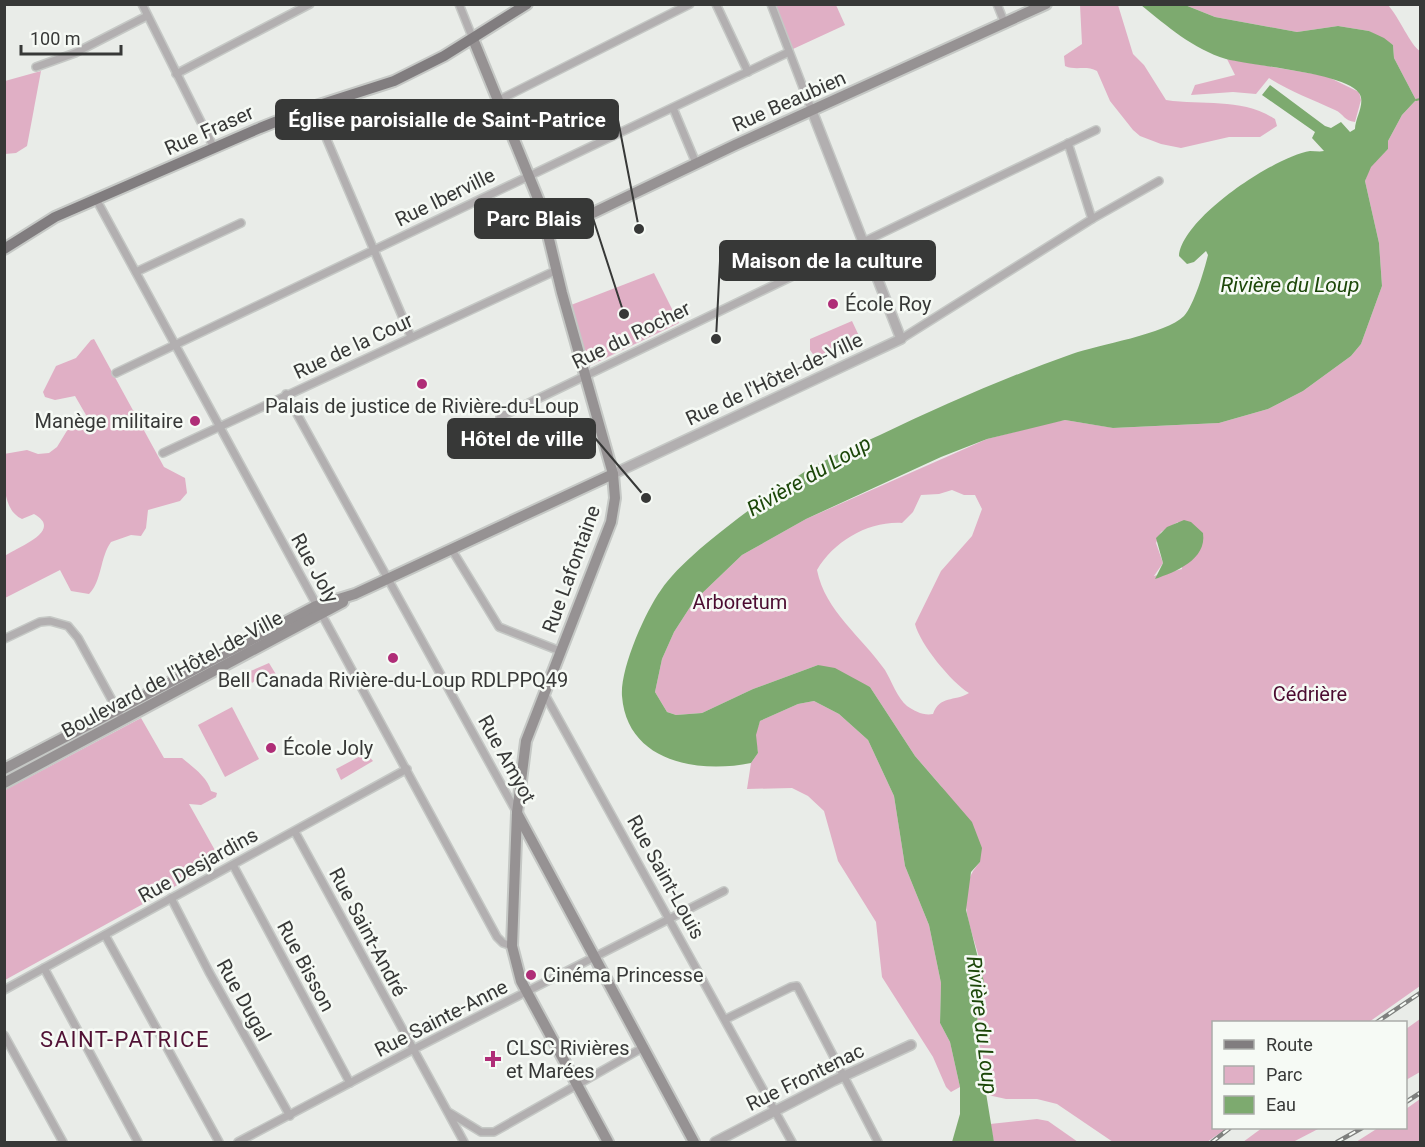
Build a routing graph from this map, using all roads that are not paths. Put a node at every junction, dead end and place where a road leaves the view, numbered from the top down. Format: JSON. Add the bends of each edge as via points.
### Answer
{"nodes":[{"id":1,"x":142,"y":4,"type":"edge"},
{"id":2,"x":310,"y":4,"type":"edge"},
{"id":3,"x":459,"y":4,"type":"edge"},
{"id":4,"x":527,"y":4,"type":"edge"},
{"id":5,"x":690,"y":4,"type":"edge"},
{"id":6,"x":716,"y":4,"type":"edge"},
{"id":7,"x":771,"y":4,"type":"edge"},
{"id":8,"x":997,"y":4,"type":"edge"},
{"id":9,"x":1046,"y":4,"type":"edge"},
{"id":10,"x":147,"y":16,"type":"junction"},
{"id":11,"x":1005,"y":24,"type":"junction"},
{"id":12,"x":473,"y":39,"type":"junction"},
{"id":13,"x":789,"y":52,"type":"junction"},
{"id":14,"x":36,"y":67,"type":"dead end"},
{"id":15,"x":748,"y":72,"type":"junction"},
{"id":16,"x":176,"y":74,"type":"junction"},
{"id":17,"x":499,"y":100,"type":"junction"},
{"id":18,"x":313,"y":107,"type":"junction"},
{"id":19,"x":673,"y":108,"type":"junction"},
{"id":20,"x":812,"y":111,"type":"junction"},
{"id":21,"x":1096,"y":130,"type":"dead end"},
{"id":22,"x":1068,"y":143,"type":"junction"},
{"id":23,"x":214,"y":148,"type":"junction"},
{"id":24,"x":696,"y":163,"type":"junction"},
{"id":25,"x":530,"y":175,"type":"junction"},
{"id":26,"x":1159,"y":181,"type":"dead end"},
{"id":27,"x":96,"y":200,"type":"junction"},
{"id":28,"x":1092,"y":219,"type":"junction"},
{"id":29,"x":241,"y":223,"type":"dead end"},
{"id":30,"x":549,"y":234,"type":"junction"},
{"id":31,"x":865,"y":241,"type":"junction"},
{"id":32,"x":4,"y":249,"type":"edge"},
{"id":33,"x":374,"y":250,"type":"junction"},
{"id":34,"x":557,"y":270,"type":"junction"},
{"id":35,"x":136,"y":272,"type":"junction"},
{"id":36,"x":411,"y":337,"type":"junction"},
{"id":37,"x":902,"y":339,"type":"junction"},
{"id":38,"x":174,"y":344,"type":"junction"},
{"id":39,"x":116,"y":373,"type":"dead end"},
{"id":40,"x":585,"y":376,"type":"junction"},
{"id":41,"x":286,"y":394,"type":"junction"},
{"id":42,"x":500,"y":417,"type":"dead end"},
{"id":43,"x":217,"y":426,"type":"junction"},
{"id":44,"x":163,"y":453,"type":"dead end"},
{"id":45,"x":613,"y":474,"type":"junction"},
{"id":46,"x":452,"y":550,"type":"junction"},
{"id":47,"x":387,"y":580,"type":"junction"},
{"id":48,"x":319,"y":610,"type":"junction"},
{"id":49,"x":4,"y":639,"type":"edge"},
{"id":50,"x":560,"y":651,"type":"junction"},
{"id":51,"x":543,"y":691,"type":"junction"},
{"id":52,"x":118,"y":710,"type":"junction"},
{"id":53,"x":123,"y":721,"type":"junction"},
{"id":54,"x":4,"y":769,"type":"edge"},
{"id":55,"x":407,"y":769,"type":"junction"},
{"id":56,"x":4,"y":783,"type":"edge"},
{"id":57,"x":517,"y":813,"type":"junction"},
{"id":58,"x":295,"y":832,"type":"junction"},
{"id":59,"x":541,"y":861,"type":"junction"},
{"id":60,"x":514,"y":862,"type":"junction"},
{"id":61,"x":233,"y":865,"type":"junction"},
{"id":62,"x":724,"y":891,"type":"dead end"},
{"id":63,"x":171,"y":898,"type":"junction"},
{"id":64,"x":671,"y":920,"type":"junction"},
{"id":65,"x":105,"y":935,"type":"junction"},
{"id":66,"x":512,"y":946,"type":"junction"},
{"id":67,"x":594,"y":958,"type":"junction"},
{"id":68,"x":44,"y":968,"type":"junction"},
{"id":69,"x":4,"y":990,"type":"edge"},
{"id":70,"x":526,"y":993,"type":"junction"},
{"id":71,"x":726,"y":1019,"type":"junction"},
{"id":72,"x":4,"y":1035,"type":"edge"},
{"id":73,"x":911,"y":1045,"type":"dead end"},
{"id":74,"x":644,"y":1047,"type":"junction"},
{"id":75,"x":412,"y":1050,"type":"junction"},
{"id":76,"x":844,"y":1077,"type":"junction"},
{"id":77,"x":350,"y":1083,"type":"junction"},
{"id":78,"x":577,"y":1086,"type":"junction"},
{"id":79,"x":775,"y":1110,"type":"junction"},
{"id":80,"x":447,"y":1112,"type":"junction"},
{"id":81,"x":290,"y":1116,"type":"junction"},
{"id":82,"x":63,"y":1143,"type":"edge"},
{"id":83,"x":138,"y":1143,"type":"edge"},
{"id":84,"x":219,"y":1143,"type":"edge"},
{"id":85,"x":238,"y":1143,"type":"edge"},
{"id":86,"x":464,"y":1143,"type":"edge"},
{"id":87,"x":608,"y":1143,"type":"edge"},
{"id":88,"x":694,"y":1143,"type":"edge"},
{"id":89,"x":715,"y":1143,"type":"edge"},
{"id":90,"x":792,"y":1143,"type":"edge"},
{"id":91,"x":878,"y":1143,"type":"edge"}],
"edges":[{"from":1,"to":10,"type":"street"},
{"from":2,"to":16,"type":"street"},
{"from":3,"to":12,"type":"street","name":"Rue Lafontaine"},
{"from":4,"to":12,"type":"main road","name":"Rue Fraser"},
{"from":5,"to":17,"type":"street"},
{"from":6,"to":15,"type":"street"},
{"from":7,"to":13,"type":"street"},
{"from":8,"to":11,"type":"street"},
{"from":9,"to":11,"type":"main road","name":"Rue Beaubien"},
{"from":10,"to":14,"type":"street","via":[[75,53]]},
{"from":10,"to":16,"type":"street"},
{"from":11,"to":20,"type":"main road","name":"Rue Beaubien"},
{"from":12,"to":17,"type":"main road","name":"Rue Lafontaine"},
{"from":12,"to":18,"type":"main road","name":"Rue Fraser","via":[[394,81]]},
{"from":13,"to":15,"type":"street","name":"Rue Iberville"},
{"from":13,"to":20,"type":"street"},
{"from":15,"to":19,"type":"street","name":"Rue Iberville"},
{"from":16,"to":23,"type":"street"},
{"from":17,"to":25,"type":"main road","name":"Rue Lafontaine"},
{"from":18,"to":23,"type":"main road","name":"Rue Fraser"},
{"from":18,"to":33,"type":"street"},
{"from":19,"to":24,"type":"street"},
{"from":19,"to":25,"type":"street","name":"Rue Iberville"},
{"from":20,"to":24,"type":"main road","name":"Rue Beaubien"},
{"from":20,"to":31,"type":"street"},
{"from":21,"to":22,"type":"street","name":"Rue du Rocher"},
{"from":22,"to":28,"type":"street"},
{"from":22,"to":31,"type":"street","name":"Rue du Rocher"},
{"from":23,"to":27,"type":"main road","name":"Rue Fraser"},
{"from":24,"to":30,"type":"main road","name":"Rue Beaubien"},
{"from":25,"to":30,"type":"main road","name":"Rue Lafontaine"},
{"from":25,"to":33,"type":"street","name":"Rue Iberville"},
{"from":26,"to":28,"type":"street","name":"Rue de l'Hôtel-de-Ville"},
{"from":27,"to":32,"type":"main road","name":"Rue Fraser","via":[[38,226]]},
{"from":27,"to":35,"type":"street","name":"Rue Joly"},
{"from":28,"to":37,"type":"street","name":"Rue de l'Hôtel-de-Ville"},
{"from":29,"to":35,"type":"street"},
{"from":30,"to":34,"type":"main road","name":"Rue Lafontaine"},
{"from":31,"to":37,"type":"street"},
{"from":31,"to":40,"type":"street","name":"Rue du Rocher"},
{"from":33,"to":36,"type":"street"},
{"from":33,"to":38,"type":"street","name":"Rue Iberville"},
{"from":34,"to":36,"type":"street","name":"Rue de la Cour"},
{"from":34,"to":40,"type":"main road","name":"Rue Lafontaine"},
{"from":35,"to":38,"type":"street","name":"Rue Joly"},
{"from":36,"to":41,"type":"street","name":"Rue de la Cour"},
{"from":37,"to":45,"type":"street","name":"Rue de l'Hôtel-de-Ville"},
{"from":38,"to":39,"type":"street","name":"Rue Iberville"},
{"from":38,"to":43,"type":"street","name":"Rue Joly"},
{"from":40,"to":42,"type":"street","name":"Rue du Rocher"},
{"from":40,"to":45,"type":"main road","name":"Rue Lafontaine"},
{"from":41,"to":43,"type":"street","name":"Rue de la Cour"},
{"from":41,"to":47,"type":"street","name":"Rue Amyot"},
{"from":43,"to":44,"type":"street","name":"Rue de la Cour"},
{"from":43,"to":48,"type":"street","name":"Rue Joly"},
{"from":45,"to":46,"type":"main road","name":"Rue de l'Hôtel-de-Ville"},
{"from":45,"to":50,"type":"main road","name":"Rue Lafontaine","via":[[611,522]]},
{"from":46,"to":47,"type":"main road","name":"Rue de l'Hôtel-de-Ville"},
{"from":46,"to":50,"type":"street","via":[[499,627]]},
{"from":47,"to":48,"type":"main road","name":"Boulevard de l'Hôtel-de-Ville"},
{"from":47,"to":57,"type":"street","name":"Rue Amyot"},
{"from":48,"to":52,"type":"main road","name":"Boulevard de l'Hôtel-de-Ville"},
{"from":48,"to":53,"type":"main road","name":"Boulevard de l'Hôtel-de-Ville"},
{"from":48,"to":55,"type":"street","name":"Rue Joly"},
{"from":49,"to":52,"type":"street","via":[[40,622],[68,626]]},
{"from":50,"to":51,"type":"main road","name":"Rue Lafontaine"},
{"from":51,"to":57,"type":"main road","name":"Rue Lafontaine","via":[[526,741]]},
{"from":51,"to":64,"type":"street","name":"Rue Saint-Louis"},
{"from":52,"to":53,"type":"street"},
{"from":52,"to":54,"type":"main road","name":"Boulevard de l'Hôtel-de-Ville"},
{"from":53,"to":56,"type":"main road","name":"Boulevard de l'Hôtel-de-Ville"},
{"from":55,"to":58,"type":"street","name":"Rue Desjardins"},
{"from":55,"to":66,"type":"street","name":"Rue Joly","via":[[489,921],[502,942]]},
{"from":57,"to":59,"type":"main road","name":"Rue Amyot"},
{"from":57,"to":60,"type":"main road","name":"Rue Lafontaine"},
{"from":58,"to":61,"type":"street","name":"Rue Desjardins"},
{"from":58,"to":75,"type":"street","name":"Rue Saint-André"},
{"from":59,"to":60,"type":"main road","via":[[526,855]]},
{"from":59,"to":67,"type":"main road","name":"Rue Amyot"},
{"from":60,"to":66,"type":"main road","name":"Rue Lafontaine"},
{"from":61,"to":63,"type":"street","name":"Rue Desjardins"},
{"from":61,"to":77,"type":"street","name":"Rue Bisson"},
{"from":62,"to":64,"type":"street","name":"Rue Sainte-Anne"},
{"from":63,"to":65,"type":"street","name":"Rue Desjardins"},
{"from":63,"to":81,"type":"street","name":"Rue Dugal"},
{"from":64,"to":67,"type":"street","name":"Rue Sainte-Anne"},
{"from":64,"to":71,"type":"street","name":"Rue Saint-Louis"},
{"from":65,"to":68,"type":"street","name":"Rue Desjardins"},
{"from":65,"to":84,"type":"street"},
{"from":66,"to":70,"type":"main road","name":"Rue Lafontaine"},
{"from":67,"to":70,"type":"street","name":"Rue Sainte-Anne"},
{"from":67,"to":74,"type":"main road","name":"Rue Amyot"},
{"from":68,"to":69,"type":"street","name":"Rue Desjardins"},
{"from":68,"to":83,"type":"street"},
{"from":70,"to":75,"type":"street","name":"Rue Sainte-Anne"},
{"from":70,"to":78,"type":"main road","name":"Rue Lafontaine"},
{"from":71,"to":76,"type":"street","via":[[795,986]]},
{"from":71,"to":79,"type":"street","name":"Rue Saint-Louis"},
{"from":72,"to":82,"type":"street"},
{"from":73,"to":76,"type":"street","name":"Rue Frontenac"},
{"from":74,"to":78,"type":"street"},
{"from":74,"to":88,"type":"main road","name":"Rue Amyot"},
{"from":75,"to":77,"type":"street","name":"Rue Sainte-Anne"},
{"from":75,"to":80,"type":"street","name":"Rue Saint-André"},
{"from":76,"to":79,"type":"street","name":"Rue Frontenac"},
{"from":76,"to":91,"type":"street"},
{"from":77,"to":81,"type":"street","name":"Rue Sainte-Anne"},
{"from":78,"to":80,"type":"street","via":[[490,1133],[481,1132]]},
{"from":78,"to":87,"type":"main road","name":"Rue Lafontaine"},
{"from":79,"to":89,"type":"street","name":"Rue Frontenac"},
{"from":79,"to":90,"type":"street","name":"Rue Saint-Louis"},
{"from":80,"to":86,"type":"street","name":"Rue Saint-André"},
{"from":81,"to":85,"type":"street","name":"Rue Sainte-Anne"}]}
